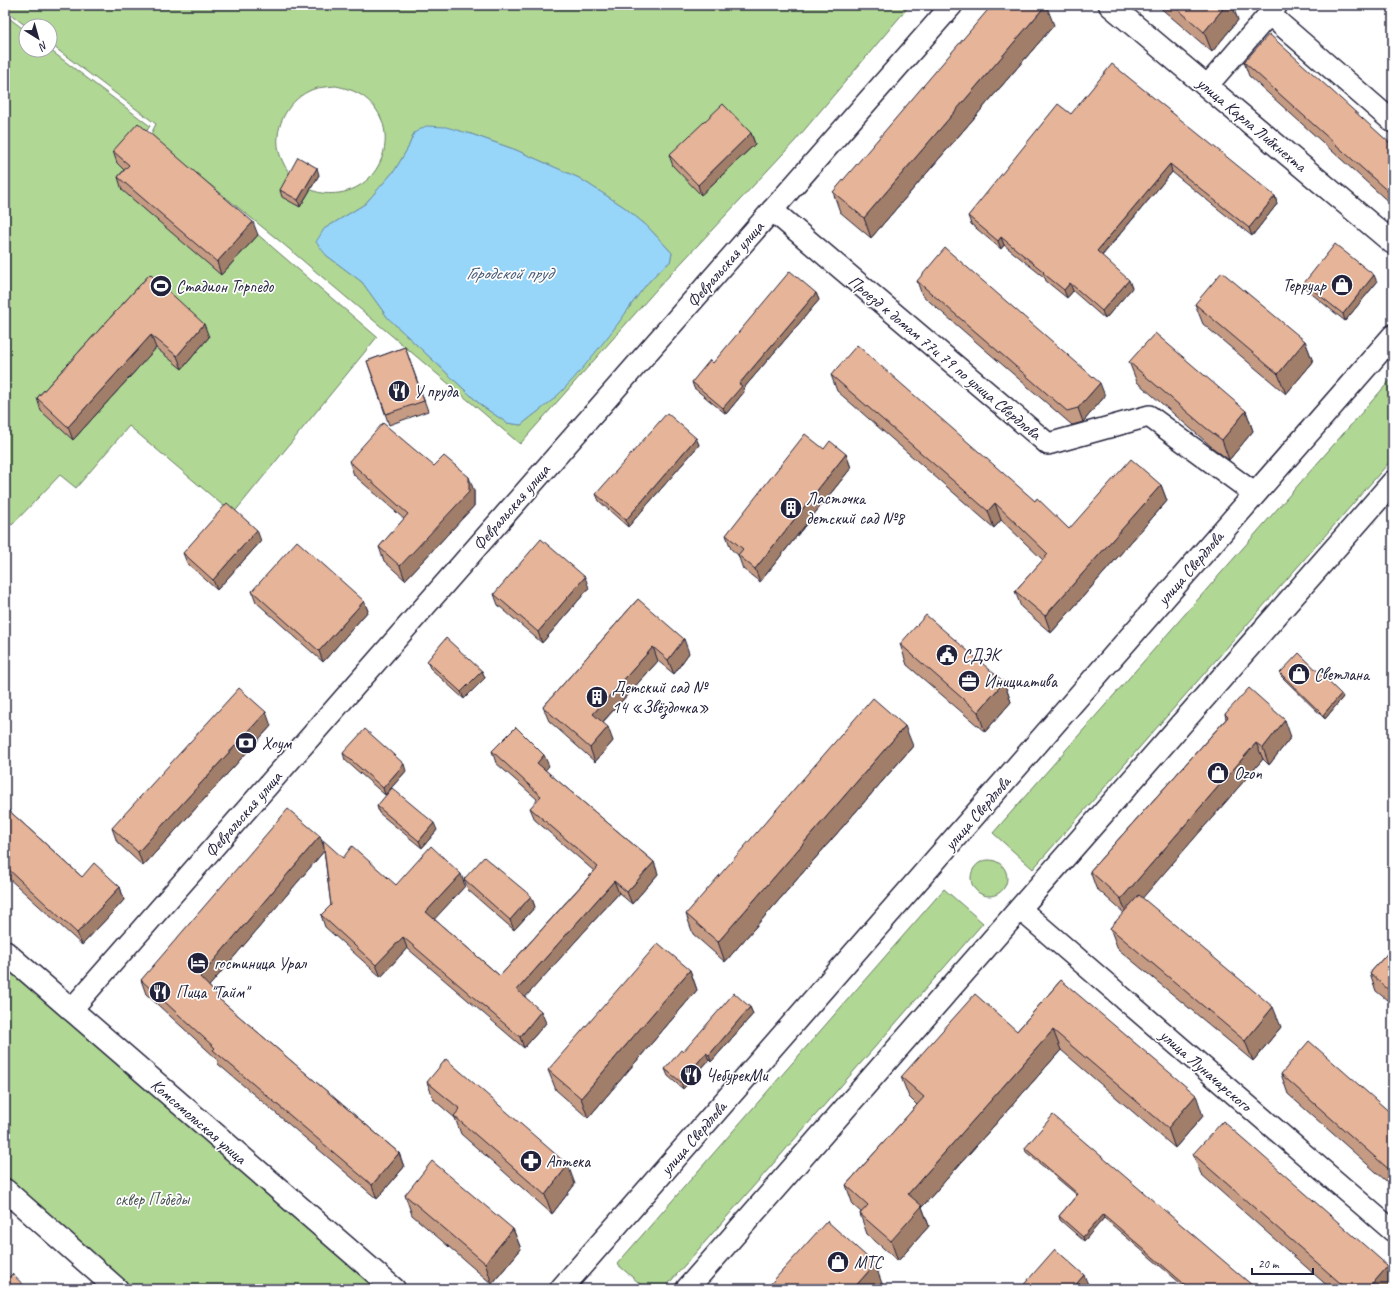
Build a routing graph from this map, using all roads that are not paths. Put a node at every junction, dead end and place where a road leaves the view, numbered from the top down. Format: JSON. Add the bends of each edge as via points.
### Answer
{"nodes":[{"id":1,"x":952,"y":5,"type":"edge"},
{"id":2,"x":1110,"y":5,"type":"edge"},
{"id":3,"x":1273,"y":10,"type":"edge"},
{"id":4,"x":1207,"y":86,"type":"junction"},
{"id":5,"x":1393,"y":122,"type":"edge"},
{"id":6,"x":772,"y":210,"type":"junction"},
{"id":7,"x":1393,"y":244,"type":"edge"},
{"id":8,"x":1393,"y":336,"type":"edge"},
{"id":9,"x":1393,"y":482,"type":"edge"},
{"id":10,"x":1255,"y":494,"type":"junction"},
{"id":11,"x":1020,"y":909,"type":"junction"},
{"id":12,"x":5,"y":952,"type":"edge"},
{"id":13,"x":72,"y":1010,"type":"junction"},
{"id":14,"x":5,"y":1190,"type":"edge"},
{"id":15,"x":1393,"y":1231,"type":"edge"},
{"id":16,"x":117,"y":1289,"type":"edge"},
{"id":17,"x":394,"y":1289,"type":"edge"},
{"id":18,"x":561,"y":1289,"type":"edge"},
{"id":19,"x":687,"y":1289,"type":"edge"}],
"edges":[{"from":1,"to":6,"type":"street","name":"Февральская улица"},
{"from":2,"to":4,"type":"main road","name":"улица Карла Либкнехта"},
{"from":3,"to":4,"type":"street"},
{"from":3,"to":5,"type":"street"},
{"from":4,"to":7,"type":"main road","name":"улица Карла Либкнехта"},
{"from":6,"to":10,"type":"street","name":"Проезд к домам 77и 79 по улица Свердлова","via":[[1048,444],[1149,416]]},
{"from":6,"to":13,"type":"street","name":"Февральская улица"},
{"from":8,"to":10,"type":"main road","name":"улица Свердлова"},
{"from":9,"to":11,"type":"main road"},
{"from":10,"to":18,"type":"main road","name":"улица Свердлова"},
{"from":11,"to":15,"type":"street","name":"улица Луначарского"},
{"from":11,"to":19,"type":"main road"},
{"from":12,"to":13,"type":"main road","name":"Комсомольская улица"},
{"from":13,"to":17,"type":"main road","name":"Комсомольская улица"},
{"from":14,"to":16,"type":"main road"}]}
